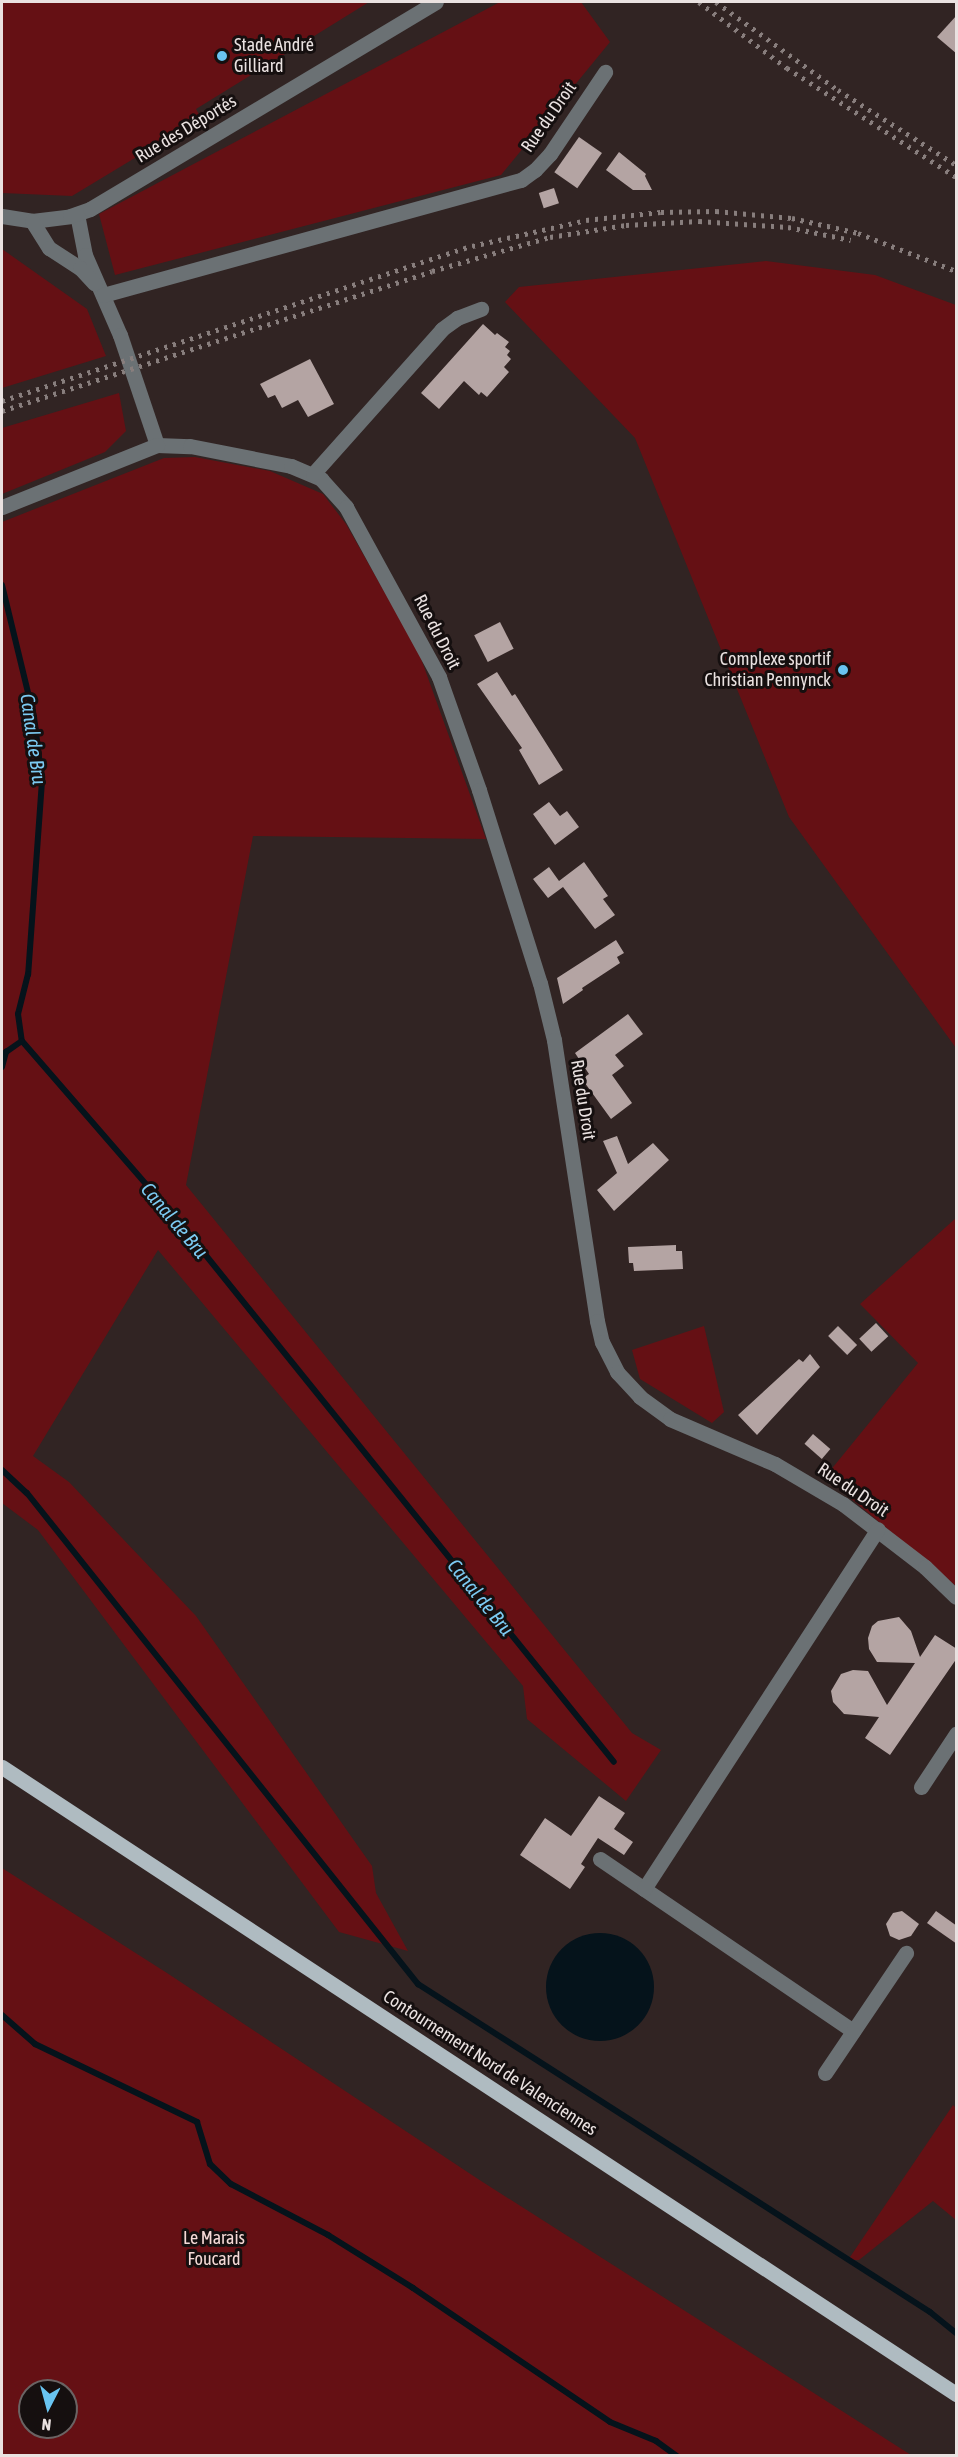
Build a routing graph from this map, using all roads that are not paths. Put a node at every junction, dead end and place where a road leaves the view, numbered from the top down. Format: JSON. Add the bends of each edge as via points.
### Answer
{"nodes":[{"id":1,"x":436,"y":2,"type":"edge"},
{"id":2,"x":605,"y":72,"type":"dead end"},
{"id":3,"x":77,"y":214,"type":"junction"},
{"id":4,"x":4,"y":217,"type":"edge"},
{"id":5,"x":32,"y":221,"type":"junction"},
{"id":6,"x":104,"y":295,"type":"junction"},
{"id":7,"x":481,"y":309,"type":"dead end"},
{"id":8,"x":157,"y":445,"type":"junction"},
{"id":9,"x":313,"y":474,"type":"junction"},
{"id":10,"x":2,"y":507,"type":"edge"},
{"id":11,"x":878,"y":1529,"type":"junction"},
{"id":12,"x":957,"y":1597,"type":"edge"},
{"id":13,"x":957,"y":1734,"type":"edge"},
{"id":14,"x":2,"y":1767,"type":"edge"},
{"id":15,"x":921,"y":1787,"type":"dead end"},
{"id":16,"x":600,"y":1859,"type":"dead end"},
{"id":17,"x":644,"y":1889,"type":"junction"},
{"id":18,"x":906,"y":1953,"type":"dead end"},
{"id":19,"x":854,"y":2031,"type":"junction"},
{"id":20,"x":825,"y":2073,"type":"dead end"},
{"id":21,"x":957,"y":2394,"type":"edge"}],
"edges":[{"from":1,"to":3,"type":"street","name":"Rue des Déportés","via":[[100,204]]},
{"from":2,"to":6,"type":"street","name":"Rue du Droit","via":[[550,154],[521,180]]},
{"from":3,"to":5,"type":"street","name":"Rue des Déportés"},
{"from":3,"to":6,"type":"street","via":[[85,255]]},
{"from":4,"to":5,"type":"street","name":"Rue des Déportés"},
{"from":5,"to":6,"type":"street","via":[[49,248],[80,268]]},
{"from":6,"to":8,"type":"street"},
{"from":7,"to":9,"type":"street","via":[[442,329]]},
{"from":8,"to":9,"type":"street","name":"Rue du Droit","via":[[190,446]]},
{"from":8,"to":10,"type":"street"},
{"from":9,"to":11,"type":"street","name":"Rue du Droit","via":[[334,490],[346,507],[424,646],[456,718],[548,1013],[597,1321],[611,1362],[630,1389],[664,1415],[787,1470]]},
{"from":11,"to":12,"type":"street","name":"Rue du Droit"},
{"from":11,"to":17,"type":"street"},
{"from":13,"to":15,"type":"street"},
{"from":14,"to":21,"type":"main road","name":"Contournement Nord de Valenciennes"},
{"from":16,"to":17,"type":"street"},
{"from":17,"to":19,"type":"street"},
{"from":18,"to":19,"type":"street"},
{"from":19,"to":20,"type":"street"}]}
